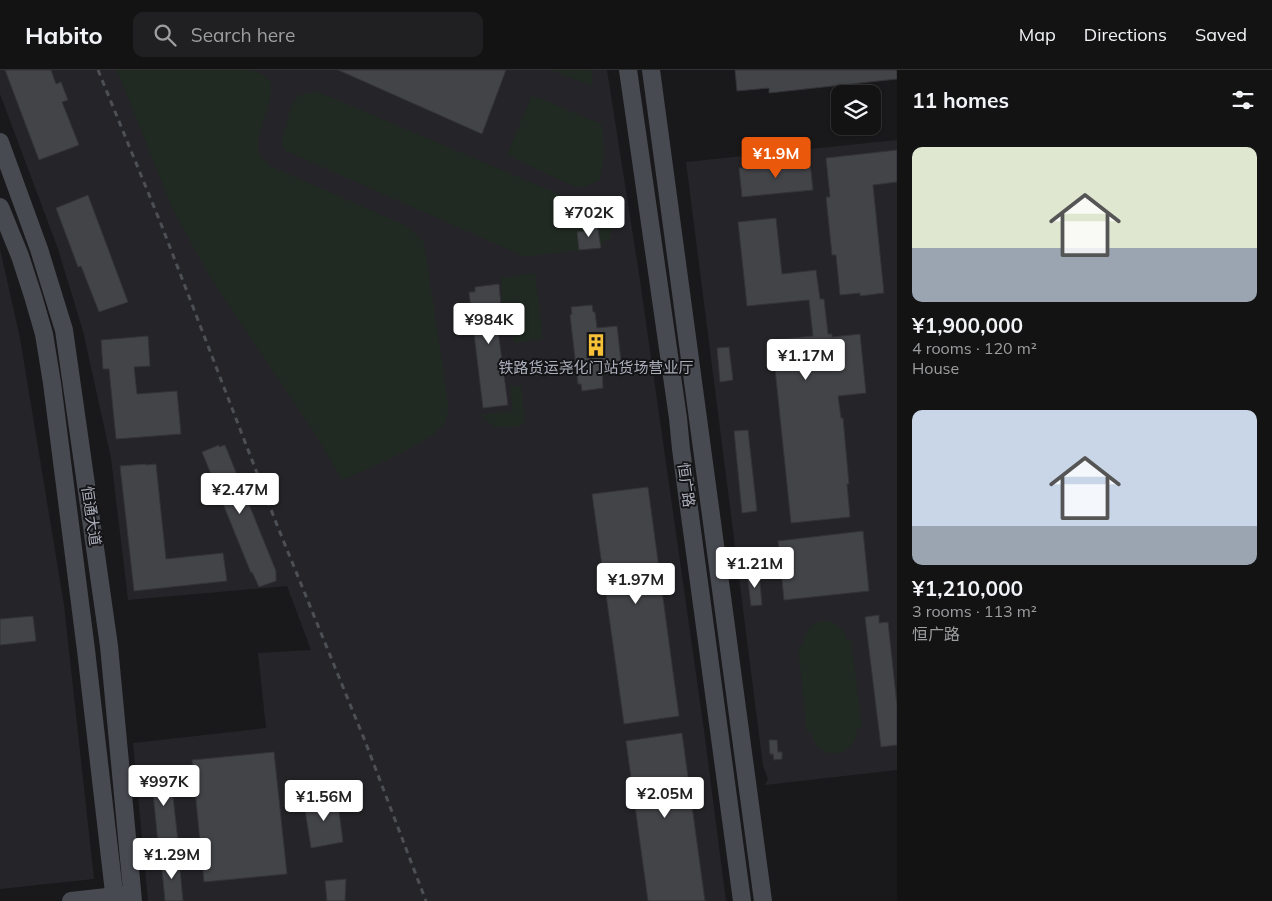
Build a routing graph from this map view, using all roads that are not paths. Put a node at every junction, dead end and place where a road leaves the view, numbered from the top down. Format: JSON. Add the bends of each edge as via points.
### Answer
{"nodes":[{"id":1,"x":628,"y":70,"type":"edge"},
{"id":2,"x":650,"y":70,"type":"edge"},
{"id":3,"x":0,"y":142,"type":"edge"},
{"id":4,"x":0,"y":207,"type":"edge"},
{"id":5,"x":133,"y":898,"type":"edge"},
{"id":6,"x":114,"y":899,"type":"edge"},
{"id":7,"x":71,"y":901,"type":"edge"},
{"id":8,"x":742,"y":901,"type":"edge"},
{"id":9,"x":763,"y":901,"type":"edge"}],
"edges":[{"from":1,"to":8,"type":"street","name":"恒广路"},
{"from":2,"to":9,"type":"street","name":"恒广路"},
{"from":3,"to":5,"type":"street","name":"恒通大道","via":[[40,248],[65,339],[109,646]]},
{"from":4,"to":6,"type":"street","name":"恒通大道","via":[[33,296],[51,375]]},
{"from":5,"to":6,"type":"street"},
{"from":6,"to":7,"type":"street"}]}
